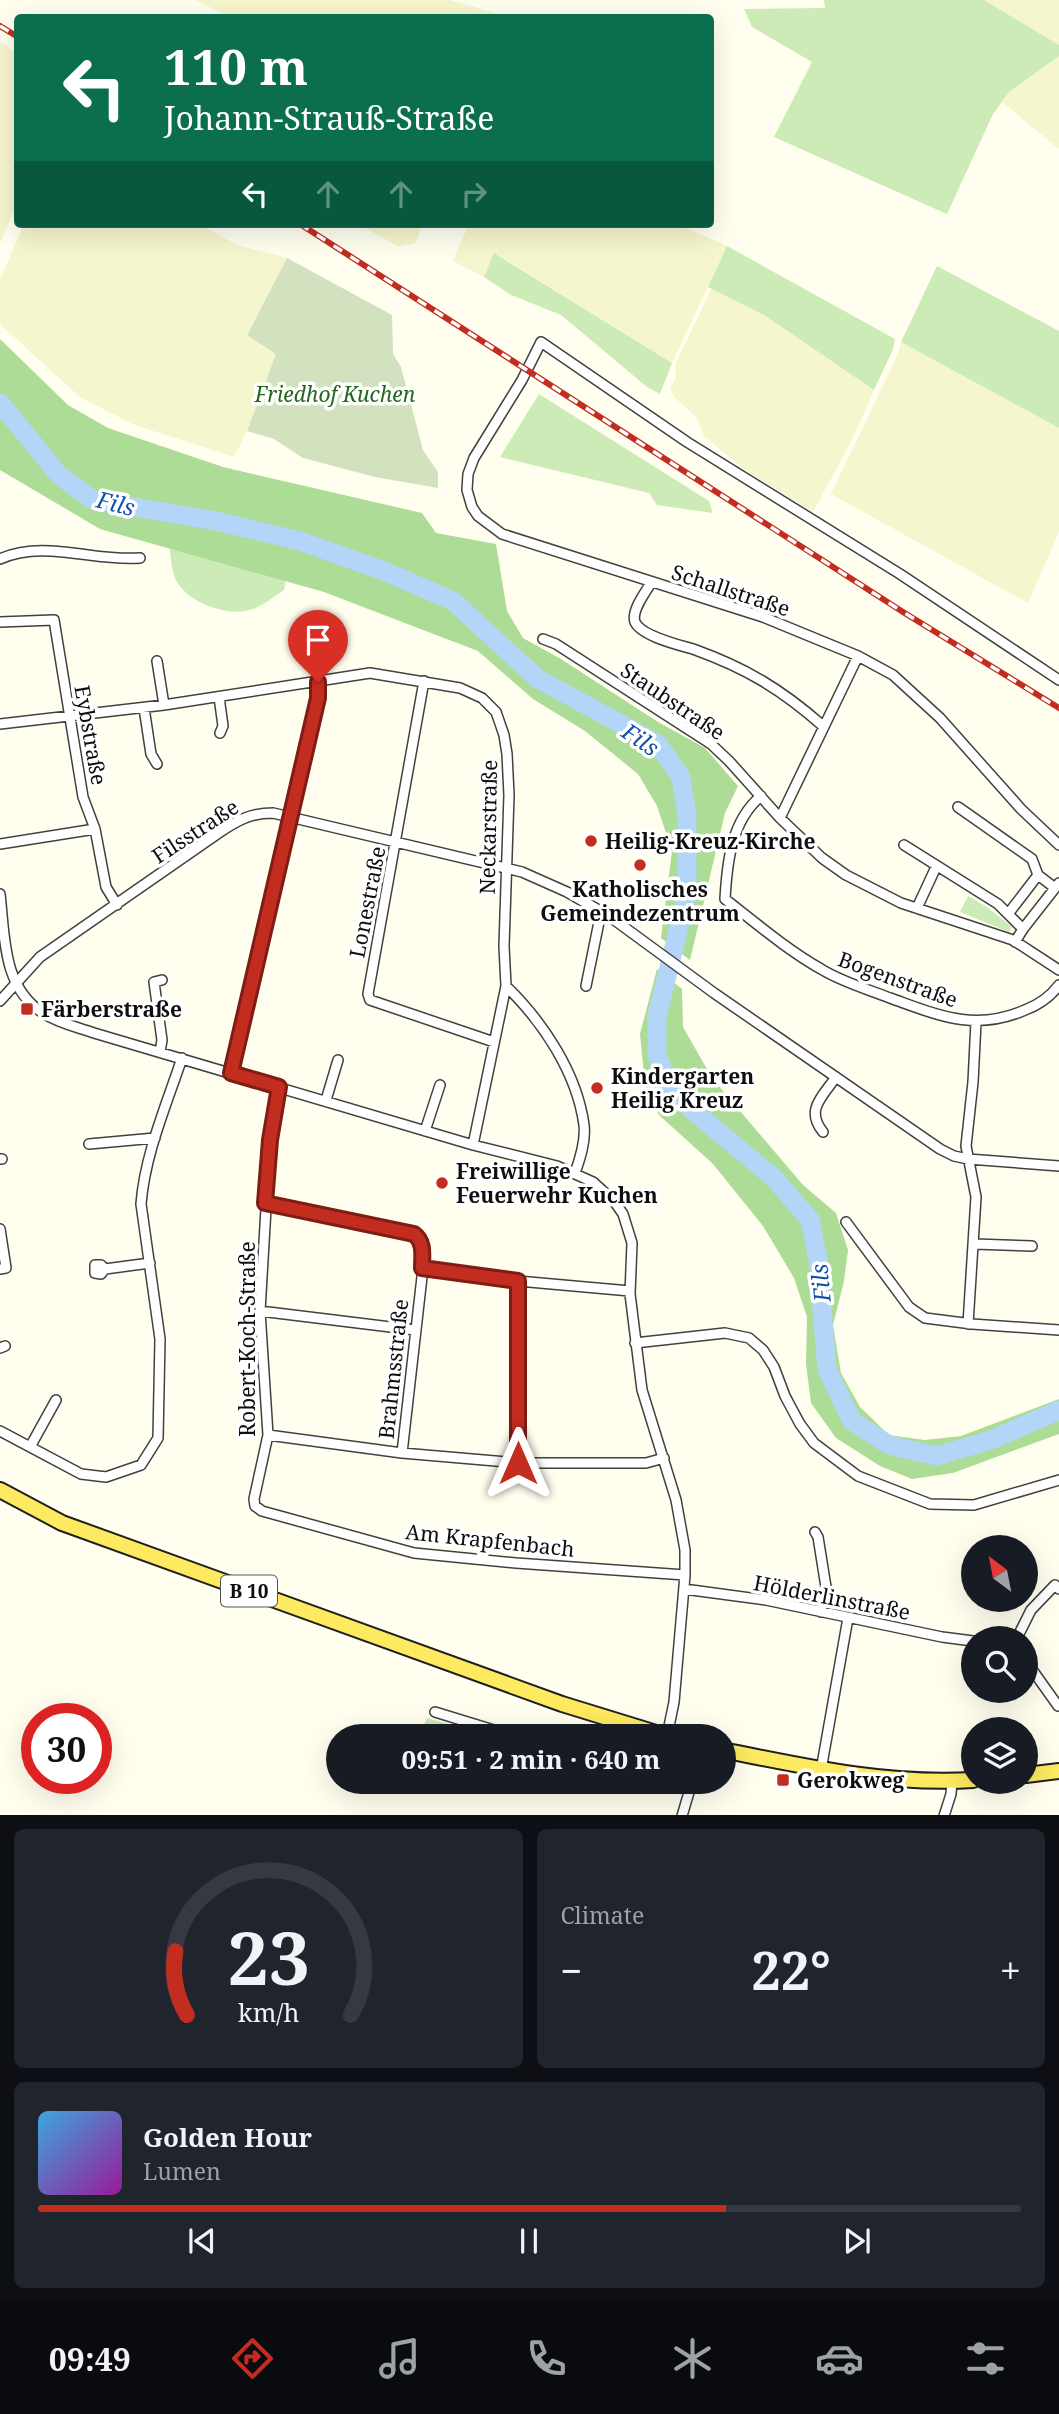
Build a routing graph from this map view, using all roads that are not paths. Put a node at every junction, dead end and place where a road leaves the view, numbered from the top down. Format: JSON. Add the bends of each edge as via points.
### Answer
{"nodes":[{"id":1,"x":140,"y":558,"type":"dead end"},
{"id":2,"x":0,"y":559,"type":"edge"},
{"id":3,"x":651,"y":583,"type":"junction"},
{"id":4,"x":0,"y":622,"type":"edge"},
{"id":5,"x":543,"y":639,"type":"dead end"},
{"id":6,"x":858,"y":656,"type":"junction"},
{"id":7,"x":157,"y":662,"type":"dead end"},
{"id":8,"x":1059,"y":680,"type":"edge"},
{"id":9,"x":424,"y":681,"type":"junction"},
{"id":10,"x":318,"y":682,"type":"junction"},
{"id":11,"x":219,"y":697,"type":"junction"},
{"id":12,"x":164,"y":705,"type":"junction"},
{"id":13,"x":144,"y":708,"type":"junction"},
{"id":14,"x":69,"y":715,"type":"junction"},
{"id":15,"x":0,"y":724,"type":"edge"},
{"id":16,"x":823,"y":726,"type":"junction"},
{"id":17,"x":220,"y":733,"type":"dead end"},
{"id":18,"x":156,"y":764,"type":"dead end"},
{"id":19,"x":761,"y":796,"type":"junction"},
{"id":20,"x":958,"y":807,"type":"dead end"},
{"id":21,"x":292,"y":817,"type":"junction"},
{"id":22,"x":780,"y":818,"type":"junction"},
{"id":23,"x":95,"y":830,"type":"junction"},
{"id":24,"x":396,"y":842,"type":"junction"},
{"id":25,"x":0,"y":844,"type":"edge"},
{"id":26,"x":904,"y":845,"type":"dead end"},
{"id":27,"x":1059,"y":845,"type":"edge"},
{"id":28,"x":936,"y":867,"type":"junction"},
{"id":29,"x":506,"y":869,"type":"junction"},
{"id":30,"x":1038,"y":875,"type":"junction"},
{"id":31,"x":1057,"y":885,"type":"edge"},
{"id":32,"x":0,"y":894,"type":"edge"},
{"id":33,"x":117,"y":905,"type":"junction"},
{"id":34,"x":917,"y":908,"type":"junction"},
{"id":35,"x":604,"y":914,"type":"junction"},
{"id":36,"x":1009,"y":914,"type":"junction"},
{"id":37,"x":1023,"y":929,"type":"junction"},
{"id":38,"x":1015,"y":942,"type":"junction"},
{"id":39,"x":4,"y":956,"type":"edge"},
{"id":40,"x":1059,"y":970,"type":"edge"},
{"id":41,"x":162,"y":981,"type":"dead end"},
{"id":42,"x":15,"y":984,"type":"junction"},
{"id":43,"x":1059,"y":985,"type":"edge"},
{"id":44,"x":506,"y":986,"type":"junction"},
{"id":45,"x":586,"y":986,"type":"dead end"},
{"id":46,"x":0,"y":1001,"type":"edge"},
{"id":47,"x":976,"y":1022,"type":"junction"},
{"id":48,"x":494,"y":1042,"type":"junction"},
{"id":49,"x":160,"y":1052,"type":"junction"},
{"id":50,"x":182,"y":1058,"type":"junction"},
{"id":51,"x":338,"y":1060,"type":"dead end"},
{"id":52,"x":231,"y":1073,"type":"junction"},
{"id":53,"x":836,"y":1077,"type":"junction"},
{"id":54,"x":440,"y":1085,"type":"dead end"},
{"id":55,"x":279,"y":1087,"type":"junction"},
{"id":56,"x":326,"y":1100,"type":"junction"},
{"id":57,"x":425,"y":1131,"type":"junction"},
{"id":58,"x":823,"y":1132,"type":"dead end"},
{"id":59,"x":155,"y":1138,"type":"junction"},
{"id":60,"x":89,"y":1144,"type":"dead end"},
{"id":61,"x":473,"y":1145,"type":"junction"},
{"id":62,"x":968,"y":1159,"type":"junction"},
{"id":63,"x":1059,"y":1166,"type":"edge"},
{"id":64,"x":575,"y":1173,"type":"junction"},
{"id":65,"x":265,"y":1203,"type":"junction"},
{"id":66,"x":846,"y":1222,"type":"dead end"},
{"id":67,"x":0,"y":1230,"type":"edge"},
{"id":68,"x":974,"y":1244,"type":"junction"},
{"id":69,"x":1032,"y":1246,"type":"dead end"},
{"id":70,"x":150,"y":1263,"type":"junction"},
{"id":71,"x":422,"y":1268,"type":"junction"},
{"id":72,"x":0,"y":1269,"type":"edge"},
{"id":73,"x":105,"y":1269,"type":"dead end"},
{"id":74,"x":518,"y":1281,"type":"junction"},
{"id":75,"x":630,"y":1291,"type":"junction"},
{"id":76,"x":260,"y":1311,"type":"junction"},
{"id":77,"x":968,"y":1324,"type":"junction"},
{"id":78,"x":415,"y":1330,"type":"junction"},
{"id":79,"x":1059,"y":1330,"type":"edge"},
{"id":80,"x":635,"y":1343,"type":"junction"},
{"id":81,"x":56,"y":1400,"type":"dead end"},
{"id":82,"x":0,"y":1430,"type":"edge"},
{"id":83,"x":268,"y":1435,"type":"junction"},
{"id":84,"x":30,"y":1447,"type":"junction"},
{"id":85,"x":402,"y":1453,"type":"junction"},
{"id":86,"x":664,"y":1458,"type":"junction"},
{"id":87,"x":518,"y":1463,"type":"junction"},
{"id":88,"x":1059,"y":1480,"type":"edge"},
{"id":89,"x":0,"y":1490,"type":"edge"},
{"id":90,"x":254,"y":1506,"type":"joint"},
{"id":91,"x":815,"y":1532,"type":"dead end"},
{"id":92,"x":685,"y":1575,"type":"junction"},
{"id":93,"x":684,"y":1589,"type":"junction"},
{"id":94,"x":1059,"y":1589,"type":"edge"},
{"id":95,"x":821,"y":1612,"type":"junction"},
{"id":96,"x":848,"y":1618,"type":"junction"},
{"id":97,"x":1023,"y":1626,"type":"edge"},
{"id":98,"x":961,"y":1639,"type":"edge"},
{"id":99,"x":1038,"y":1678,"type":"edge"},
{"id":100,"x":1058,"y":1706,"type":"edge"},
{"id":101,"x":435,"y":1712,"type":"dead end"},
{"id":102,"x":474,"y":1724,"type":"edge"},
{"id":103,"x":627,"y":1724,"type":"edge"},
{"id":104,"x":669,"y":1724,"type":"edge"},
{"id":105,"x":736,"y":1752,"type":"edge"},
{"id":106,"x":821,"y":1770,"type":"junction"},
{"id":107,"x":1059,"y":1771,"type":"edge"},
{"id":108,"x":1038,"y":1773,"type":"edge"},
{"id":109,"x":952,"y":1781,"type":"junction"},
{"id":110,"x":961,"y":1781,"type":"edge"},
{"id":111,"x":688,"y":1794,"type":"edge"},
{"id":112,"x":682,"y":1815,"type":"edge"},
{"id":113,"x":944,"y":1815,"type":"edge"}],
"edges":[{"from":1,"to":2,"type":"street","via":[[120,560],[56,550]]},
{"from":3,"to":6,"type":"street","name":"Schallstraße","via":[[763,617]]},
{"from":3,"to":8,"type":"street","name":"Schallstraße","via":[[502,534],[472,508],[467,490],[474,458],[541,342],[687,442]]},
{"from":3,"to":16,"type":"street","via":[[634,613],[639,628],[725,660],[763,680]]},
{"from":4,"to":14,"type":"street","name":"Eybstraße","via":[[54,620]]},
{"from":5,"to":19,"type":"street","name":"Staubstraße","via":[[711,744]]},
{"from":6,"to":16,"type":"street"},
{"from":6,"to":27,"type":"street","name":"Schallstraße","via":[[893,676],[940,718]]},
{"from":7,"to":12,"type":"street"},
{"from":9,"to":10,"type":"street","name":"Neckarstraße","via":[[370,673]]},
{"from":9,"to":24,"type":"street","name":"Lonestraße"},
{"from":9,"to":29,"type":"street","name":"Neckarstraße","via":[[471,692],[496,712],[507,754]]},
{"from":10,"to":11,"type":"street","name":"Neckarstraße"},
{"from":10,"to":21,"type":"street"},
{"from":11,"to":12,"type":"street","name":"Neckarstraße"},
{"from":11,"to":17,"type":"street"},
{"from":12,"to":13,"type":"street","name":"Neckarstraße"},
{"from":13,"to":14,"type":"street","name":"Neckarstraße"},
{"from":13,"to":18,"type":"street"},
{"from":14,"to":15,"type":"street","name":"Neckarstraße"},
{"from":14,"to":23,"type":"street","name":"Eybstraße","via":[[83,797]]},
{"from":16,"to":22,"type":"street"},
{"from":19,"to":22,"type":"street","name":"Staubstraße"},
{"from":19,"to":47,"type":"street","name":"Bogenstraße","via":[[751,804],[735,835],[725,899],[822,970],[944,1017]]},
{"from":20,"to":30,"type":"street","via":[[1031,859]]},
{"from":21,"to":24,"type":"street","name":"Filsstraße"},
{"from":21,"to":33,"type":"street","name":"Filsstraße","via":[[273,813],[245,817]]},
{"from":21,"to":52,"type":"street"},
{"from":22,"to":34,"type":"street","name":"Staubstraße","via":[[846,875]]},
{"from":23,"to":25,"type":"street"},
{"from":23,"to":33,"type":"street","name":"Eybstraße","via":[[106,887]]},
{"from":24,"to":29,"type":"street","name":"Filsstraße"},
{"from":24,"to":48,"type":"street","name":"Lonestraße","via":[[368,988],[370,1000]]},
{"from":26,"to":28,"type":"street"},
{"from":28,"to":34,"type":"street"},
{"from":28,"to":36,"type":"street"},
{"from":29,"to":35,"type":"street","name":"Filsstraße","via":[[552,885]]},
{"from":29,"to":44,"type":"street","name":"Neckarstraße"},
{"from":30,"to":31,"type":"street"},
{"from":30,"to":36,"type":"street"},
{"from":31,"to":37,"type":"street"},
{"from":32,"to":39,"type":"street"},
{"from":33,"to":42,"type":"street","name":"Filsstraße","via":[[40,957]]},
{"from":34,"to":38,"type":"street","name":"Staubstraße"},
{"from":35,"to":45,"type":"street"},
{"from":35,"to":53,"type":"street","name":"Filsstraße"},
{"from":36,"to":37,"type":"street"},
{"from":37,"to":38,"type":"street"},
{"from":38,"to":40,"type":"street","name":"Staubstraße"},
{"from":39,"to":42,"type":"street"},
{"from":41,"to":49,"type":"street","via":[[154,982]]},
{"from":42,"to":46,"type":"street","name":"Filsstraße"},
{"from":42,"to":49,"type":"street","via":[[32,1005],[60,1022]]},
{"from":43,"to":47,"type":"street","name":"Bogenstraße","via":[[1037,1006]]},
{"from":44,"to":48,"type":"street","name":"Neckarstraße"},
{"from":44,"to":64,"type":"street","via":[[549,1035],[574,1089],[584,1127]]},
{"from":47,"to":62,"type":"street"},
{"from":48,"to":61,"type":"street","name":"Neckarstraße"},
{"from":49,"to":50,"type":"street"},
{"from":50,"to":52,"type":"street"},
{"from":50,"to":59,"type":"street"},
{"from":51,"to":56,"type":"street"},
{"from":52,"to":55,"type":"street"},
{"from":53,"to":58,"type":"street","via":[[815,1112],[815,1122]]},
{"from":53,"to":62,"type":"street","name":"Filsstraße","via":[[940,1149]]},
{"from":54,"to":57,"type":"street"},
{"from":55,"to":56,"type":"street"},
{"from":55,"to":65,"type":"street","name":"Robert-Koch-Straße"},
{"from":56,"to":57,"type":"street"},
{"from":57,"to":61,"type":"street"},
{"from":59,"to":60,"type":"street"},
{"from":59,"to":70,"type":"street","via":[[141,1204]]},
{"from":61,"to":64,"type":"street"},
{"from":62,"to":63,"type":"street","name":"Filsstraße"},
{"from":62,"to":68,"type":"street","via":[[976,1197]]},
{"from":64,"to":75,"type":"street","via":[[604,1191],[623,1214],[632,1243]]},
{"from":65,"to":71,"type":"street","name":"Brahmsstraße","via":[[414,1234],[422,1247]]},
{"from":65,"to":76,"type":"street","name":"Robert-Koch-Straße"},
{"from":66,"to":77,"type":"street","via":[[909,1307],[925,1318]]},
{"from":67,"to":72,"type":"street","via":[[6,1268]]},
{"from":68,"to":69,"type":"street"},
{"from":68,"to":77,"type":"street"},
{"from":70,"to":73,"type":"street"},
{"from":70,"to":84,"type":"street","via":[[160,1339],[158,1438],[141,1465],[106,1477],[81,1474]]},
{"from":71,"to":74,"type":"street"},
{"from":71,"to":78,"type":"street","name":"Brahmsstraße"},
{"from":74,"to":75,"type":"street"},
{"from":74,"to":87,"type":"street"},
{"from":75,"to":80,"type":"street"},
{"from":76,"to":78,"type":"street"},
{"from":76,"to":83,"type":"street","name":"Robert-Koch-Straße"},
{"from":77,"to":79,"type":"street"},
{"from":78,"to":85,"type":"street","name":"Brahmsstraße"},
{"from":80,"to":86,"type":"street","via":[[642,1390]]},
{"from":80,"to":88,"type":"street","via":[[725,1333],[749,1338],[774,1367],[785,1396],[814,1443],[858,1476],[930,1504],[974,1505]]},
{"from":81,"to":84,"type":"street"},
{"from":82,"to":84,"type":"street"},
{"from":83,"to":85,"type":"street"},
{"from":83,"to":90,"type":"street","name":"Robert-Koch-Straße"},
{"from":85,"to":87,"type":"street"},
{"from":86,"to":87,"type":"street","via":[[646,1463]]},
{"from":86,"to":92,"type":"street","via":[[683,1531]]},
{"from":89,"to":103,"type":"main road","number":"B 10","via":[[62,1523]]},
{"from":90,"to":92,"type":"street","name":"Am Krapfenbach","via":[[414,1553]]},
{"from":91,"to":95,"type":"street","via":[[826,1587]]},
{"from":92,"to":93,"type":"street"},
{"from":93,"to":95,"type":"street","name":"Hölderlinstraße"},
{"from":93,"to":104,"type":"street"},
{"from":94,"to":97,"type":"street","via":[[1055,1585],[1031,1610]]},
{"from":95,"to":96,"type":"street","name":"Hölderlinstraße"},
{"from":96,"to":98,"type":"street","name":"Hölderlinstraße"},
{"from":96,"to":106,"type":"street"},
{"from":99,"to":100,"type":"street"},
{"from":101,"to":102,"type":"street"},
{"from":105,"to":106,"type":"main road"},
{"from":106,"to":109,"type":"main road"},
{"from":107,"to":108,"type":"main road"},
{"from":109,"to":110,"type":"main road"},
{"from":109,"to":113,"type":"street"},
{"from":111,"to":112,"type":"street"}]}
